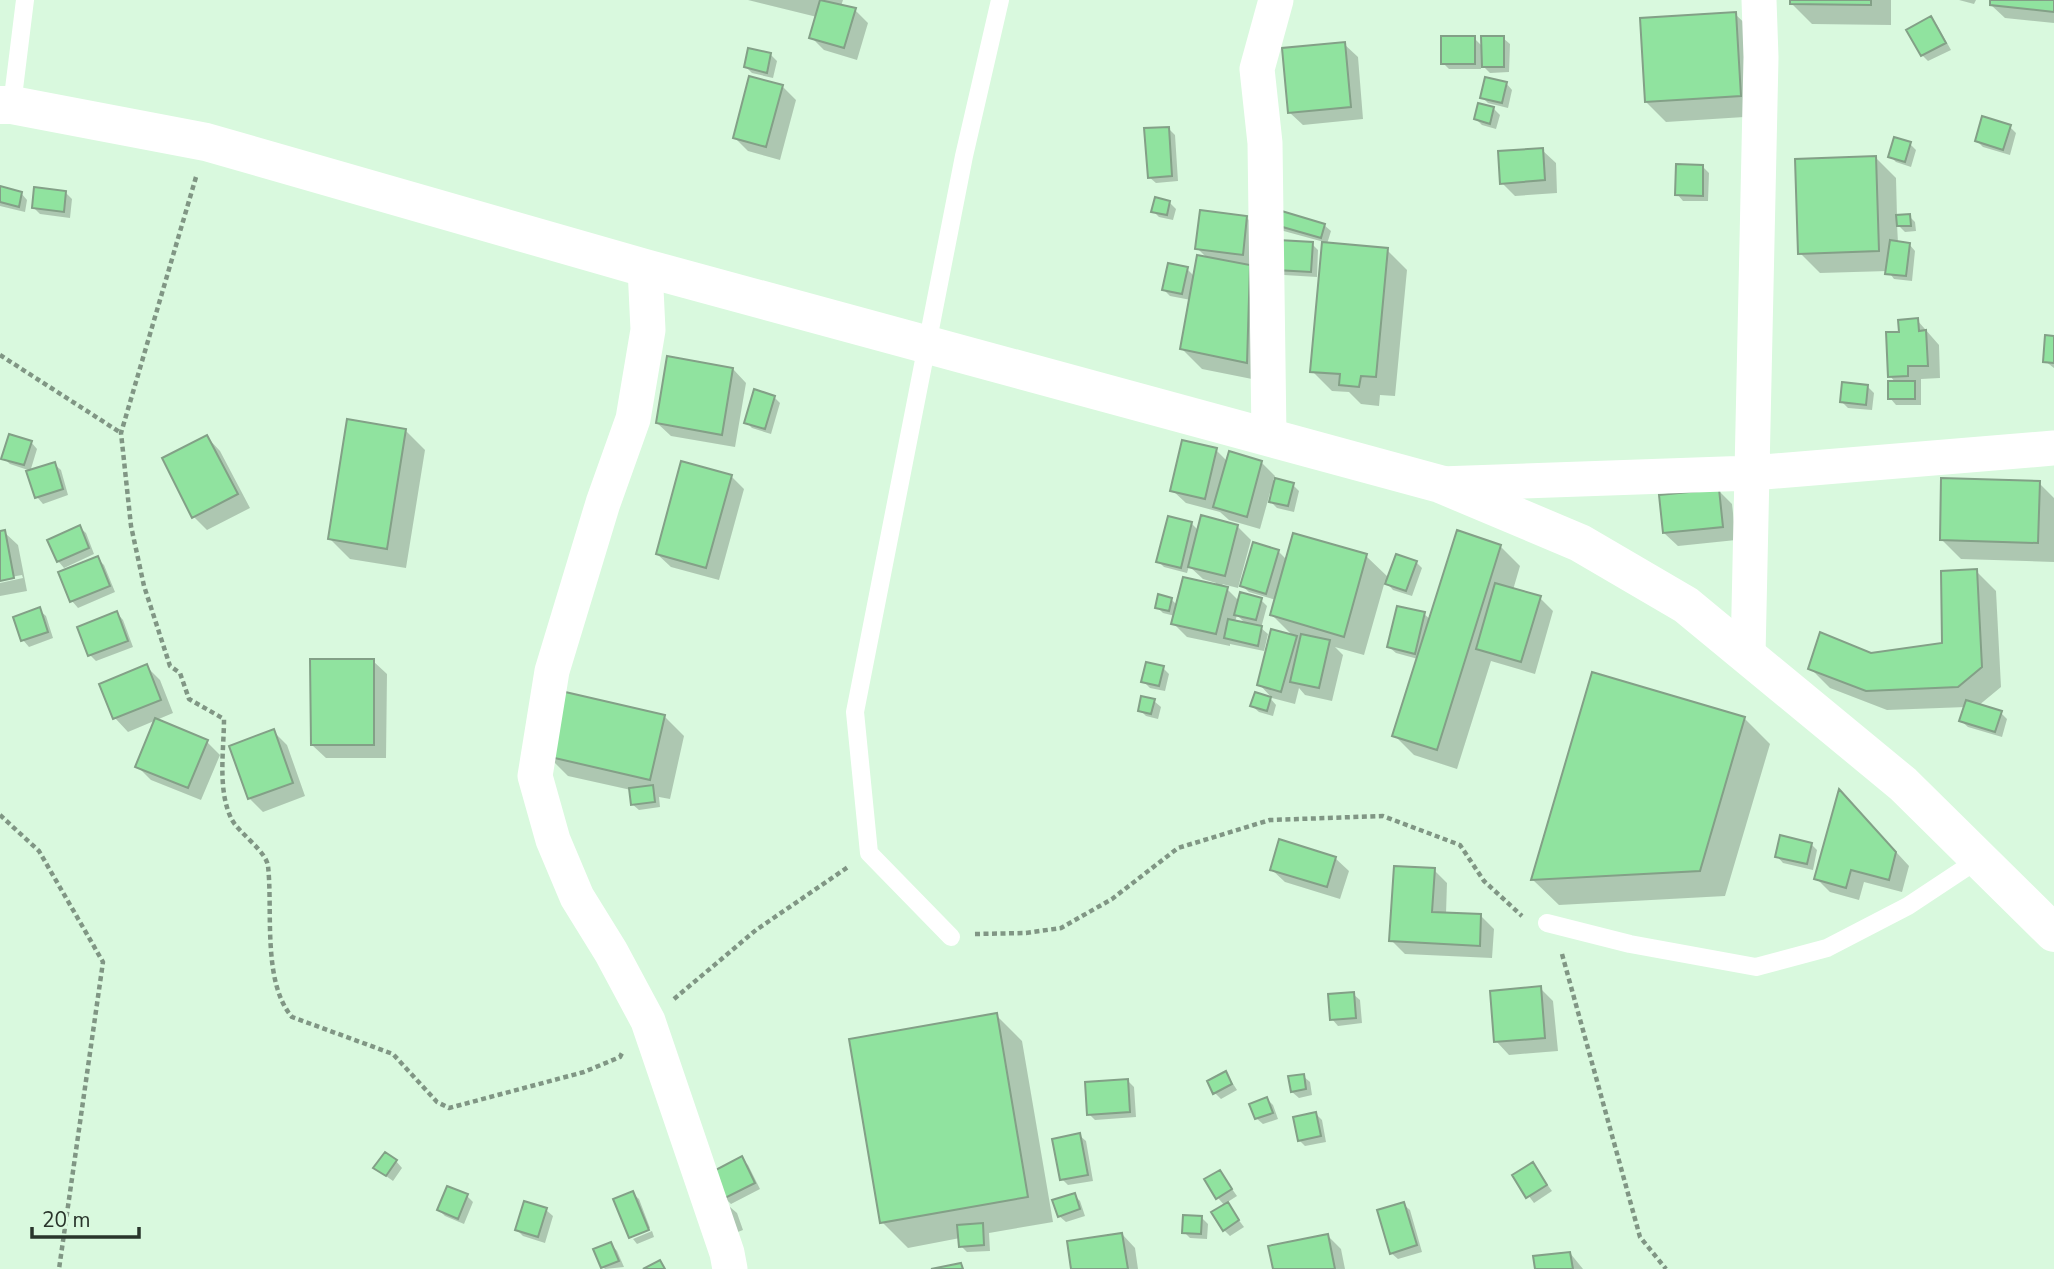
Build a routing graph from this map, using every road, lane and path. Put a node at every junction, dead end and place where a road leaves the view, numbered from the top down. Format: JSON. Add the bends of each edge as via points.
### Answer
{"nodes":[{"id":1,"x":25,"y":0,"type":"edge"},
{"id":2,"x":1000,"y":0,"type":"edge"},
{"id":3,"x":1276,"y":0,"type":"edge"},
{"id":4,"x":1759,"y":0,"type":"edge"},
{"id":5,"x":6,"y":105,"type":"edge"},
{"id":6,"x":206,"y":142,"type":"junction"},
{"id":7,"x":645,"y":268,"type":"junction"},
{"id":8,"x":928,"y":343,"type":"junction"},
{"id":9,"x":0,"y":355,"type":"edge"},
{"id":10,"x":121,"y":433,"type":"junction"},
{"id":11,"x":1269,"y":436,"type":"junction"},
{"id":12,"x":2054,"y":448,"type":"edge"},
{"id":13,"x":1752,"y":473,"type":"junction"},
{"id":14,"x":1440,"y":484,"type":"junction"},
{"id":15,"x":1748,"y":656,"type":"junction"},
{"id":16,"x":0,"y":815,"type":"edge"},
{"id":17,"x":869,"y":853,"type":"junction"},
{"id":18,"x":1979,"y":859,"type":"junction"},
{"id":19,"x":1547,"y":923,"type":"junction"},
{"id":20,"x":2054,"y":933,"type":"edge"},
{"id":21,"x":951,"y":937,"type":"joint"},
{"id":22,"x":648,"y":1021,"type":"junction"},
{"id":23,"x":60,"y":1269,"type":"edge"},
{"id":24,"x":730,"y":1269,"type":"edge"},
{"id":25,"x":1666,"y":1269,"type":"edge"}],
"edges":[{"from":1,"to":5,"type":"lane"},
{"from":2,"to":8,"type":"lane"},
{"from":3,"to":11,"type":"street","via":[[1257,69],[1265,143]]},
{"from":4,"to":13,"type":"street"},
{"from":5,"to":6,"type":"street"},
{"from":6,"to":7,"type":"street"},
{"from":6,"to":10,"type":"path"},
{"from":7,"to":8,"type":"street"},
{"from":7,"to":22,"type":"street","via":[[648,330],[633,419],[552,671],[536,776],[553,840],[577,897]]},
{"from":8,"to":11,"type":"street"},
{"from":8,"to":17,"type":"lane","via":[[855,712]]},
{"from":9,"to":10,"type":"path"},
{"from":10,"to":22,"type":"path","via":[[131,526],[144,586],[170,666],[180,673],[189,699],[224,719],[224,794],[232,820],[268,862],[273,967],[283,1007],[292,1017],[393,1054],[449,1108],[584,1072],[620,1057]]},
{"from":11,"to":14,"type":"street"},
{"from":12,"to":13,"type":"street"},
{"from":13,"to":14,"type":"street"},
{"from":13,"to":15,"type":"street"},
{"from":14,"to":15,"type":"street","via":[[1580,543],[1686,605]]},
{"from":15,"to":18,"type":"street","via":[[1903,784]]},
{"from":16,"to":23,"type":"path","via":[[39,851],[103,962]]},
{"from":17,"to":21,"type":"lane"},
{"from":17,"to":22,"type":"path","via":[[756,930]]},
{"from":18,"to":19,"type":"lane","via":[[1908,906],[1827,948],[1756,967]]},
{"from":18,"to":20,"type":"street"},
{"from":19,"to":21,"type":"path","via":[[1523,918],[1484,881],[1460,845],[1383,816],[1270,820],[1178,848],[1112,899],[1061,928]]},
{"from":19,"to":25,"type":"path","via":[[1560,949],[1640,1237]]},
{"from":22,"to":24,"type":"street"}]}
